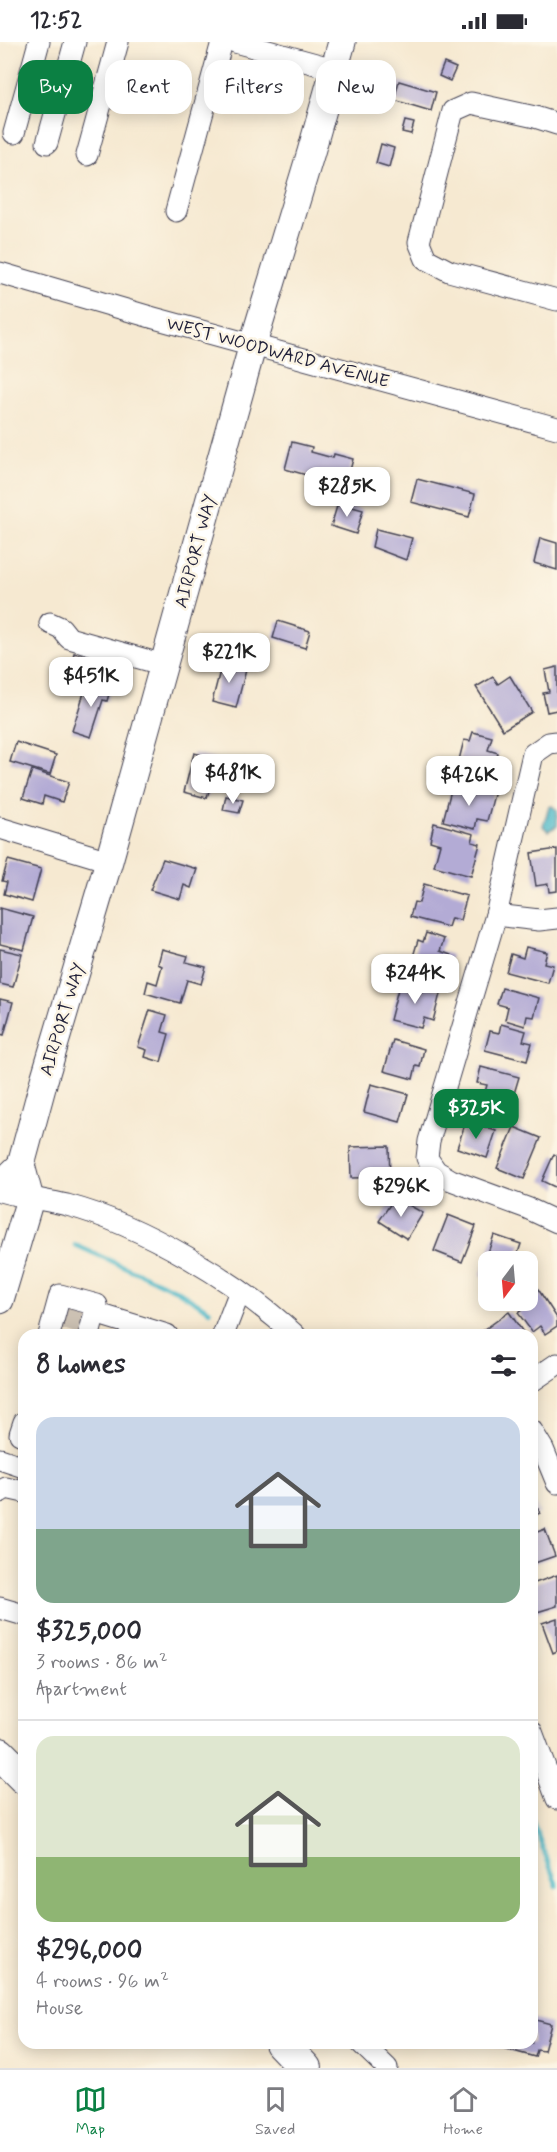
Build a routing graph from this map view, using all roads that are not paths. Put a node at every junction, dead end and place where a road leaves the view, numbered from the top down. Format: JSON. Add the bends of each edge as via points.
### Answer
{"nodes":[{"id":1,"x":39,"y":42,"type":"edge"},
{"id":2,"x":75,"y":42,"type":"edge"},
{"id":3,"x":118,"y":42,"type":"edge"},
{"id":4,"x":222,"y":42,"type":"edge"},
{"id":5,"x":235,"y":42,"type":"edge"},
{"id":6,"x":342,"y":42,"type":"edge"},
{"id":7,"x":337,"y":60,"type":"edge"},
{"id":8,"x":316,"y":64,"type":"edge"},
{"id":9,"x":322,"y":114,"type":"edge"},
{"id":10,"x":557,"y":124,"type":"edge"},
{"id":11,"x":14,"y":133,"type":"dead end"},
{"id":12,"x":46,"y":143,"type":"dead end"},
{"id":13,"x":87,"y":155,"type":"dead end"},
{"id":14,"x":176,"y":211,"type":"dead end"},
{"id":15,"x":0,"y":273,"type":"edge"},
{"id":16,"x":557,"y":300,"type":"edge"},
{"id":17,"x":253,"y":344,"type":"junction"},
{"id":18,"x":557,"y":428,"type":"edge"},
{"id":19,"x":50,"y":623,"type":"dead end"},
{"id":20,"x":164,"y":665,"type":"junction"},
{"id":21,"x":557,"y":742,"type":"edge"},
{"id":22,"x":0,"y":828,"type":"edge"},
{"id":23,"x":109,"y":861,"type":"junction"},
{"id":24,"x":496,"y":915,"type":"junction"},
{"id":25,"x":557,"y":918,"type":"edge"},
{"id":26,"x":21,"y":1165,"type":"junction"},
{"id":27,"x":0,"y":1185,"type":"edge"},
{"id":28,"x":0,"y":1191,"type":"edge"},
{"id":29,"x":30,"y":1199,"type":"junction"},
{"id":30,"x":557,"y":1222,"type":"edge"},
{"id":31,"x":240,"y":1291,"type":"junction"},
{"id":32,"x":0,"y":1300,"type":"edge"},
{"id":33,"x":75,"y":1324,"type":"tunnel mouth"},
{"id":34,"x":117,"y":1329,"type":"edge"},
{"id":35,"x":225,"y":1329,"type":"edge"},
{"id":36,"x":288,"y":1329,"type":"edge"},
{"id":37,"x":557,"y":1364,"type":"edge"},
{"id":38,"x":538,"y":1377,"type":"edge"},
{"id":39,"x":538,"y":1441,"type":"edge"},
{"id":40,"x":0,"y":1459,"type":"edge"},
{"id":41,"x":18,"y":1465,"type":"edge"},
{"id":42,"x":557,"y":1483,"type":"edge"},
{"id":43,"x":18,"y":1491,"type":"edge"},
{"id":44,"x":0,"y":1492,"type":"edge"},
{"id":45,"x":0,"y":1608,"type":"edge"},
{"id":46,"x":18,"y":1613,"type":"edge"},
{"id":47,"x":538,"y":1748,"type":"edge"},
{"id":48,"x":0,"y":1754,"type":"edge"},
{"id":49,"x":18,"y":1772,"type":"edge"},
{"id":50,"x":557,"y":1799,"type":"edge"},
{"id":51,"x":287,"y":2049,"type":"edge"},
{"id":52,"x":367,"y":2049,"type":"edge"},
{"id":53,"x":305,"y":2068,"type":"edge"},
{"id":54,"x":387,"y":2068,"type":"edge"}],
"edges":[{"from":1,"to":11,"type":"street"},
{"from":2,"to":12,"type":"street"},
{"from":3,"to":13,"type":"street"},
{"from":4,"to":14,"type":"street"},
{"from":5,"to":8,"type":"street"},
{"from":6,"to":7,"type":"main road","name":"AIRPORT WAY"},
{"from":9,"to":17,"type":"main road","name":"AIRPORT WAY"},
{"from":10,"to":16,"type":"street","via":[[471,103],[453,111],[419,242],[426,260],[449,271]]},
{"from":15,"to":17,"type":"street","name":"WEST WOODWARD AVENUE"},
{"from":17,"to":18,"type":"street","name":"WEST WOODWARD AVENUE"},
{"from":17,"to":20,"type":"main road","name":"AIRPORT WAY"},
{"from":19,"to":20,"type":"street","via":[[62,628],[69,638]]},
{"from":20,"to":23,"type":"main road","name":"AIRPORT WAY"},
{"from":21,"to":24,"type":"street","via":[[533,754]]},
{"from":22,"to":23,"type":"street"},
{"from":23,"to":26,"type":"main road","name":"AIRPORT WAY"},
{"from":24,"to":25,"type":"street"},
{"from":24,"to":30,"type":"street","via":[[427,1158],[436,1171],[451,1180]]},
{"from":26,"to":27,"type":"main road"},
{"from":26,"to":29,"type":"main road","name":"AIRPORT WAY"},
{"from":28,"to":29,"type":"street"},
{"from":29,"to":31,"type":"street","via":[[67,1206],[121,1225],[181,1254]]},
{"from":29,"to":32,"type":"main road"},
{"from":31,"to":35,"type":"street"},
{"from":31,"to":36,"type":"street"},
{"from":33,"to":34,"type":"street"},
{"from":37,"to":38,"type":"street"},
{"from":39,"to":42,"type":"street"},
{"from":40,"to":41,"type":"street"},
{"from":43,"to":44,"type":"street","via":[[6,1488]]},
{"from":45,"to":46,"type":"street"},
{"from":47,"to":50,"type":"street"},
{"from":48,"to":49,"type":"highway"},
{"from":51,"to":53,"type":"highway"},
{"from":52,"to":54,"type":"street"}]}
